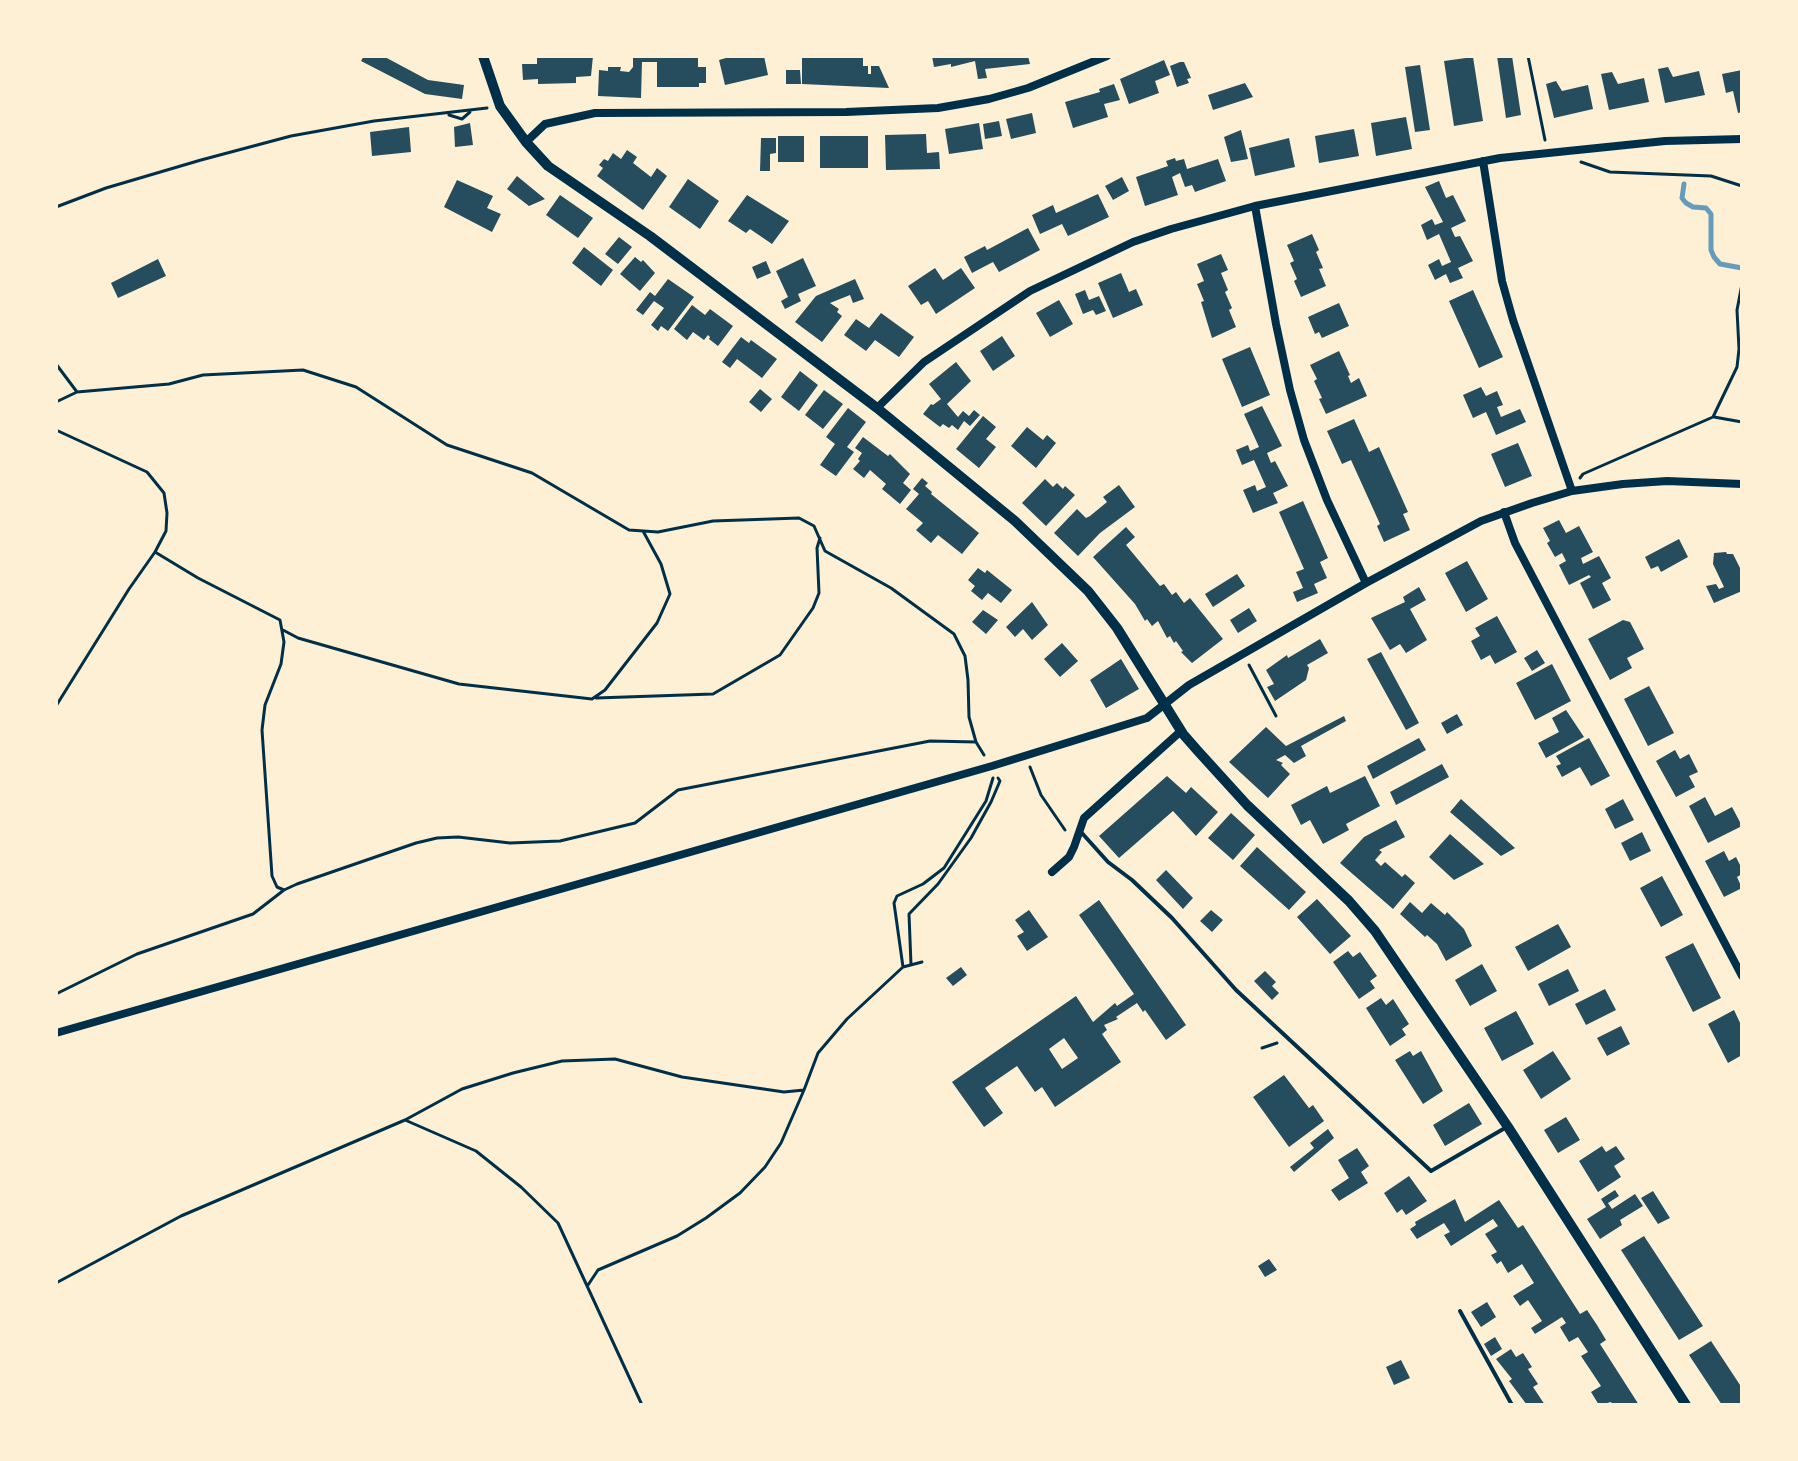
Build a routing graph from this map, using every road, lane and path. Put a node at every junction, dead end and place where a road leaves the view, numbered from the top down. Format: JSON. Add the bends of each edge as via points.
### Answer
{"nodes":[{"id":1,"x":483,"y":56,"type":"edge"},
{"id":2,"x":1107,"y":56,"type":"edge"},
{"id":3,"x":1528,"y":56,"type":"edge"},
{"id":4,"x":500,"y":106,"type":"junction"},
{"id":5,"x":472,"y":110,"type":"junction"},
{"id":6,"x":446,"y":114,"type":"junction"},
{"id":7,"x":1742,"y":139,"type":"edge"},
{"id":8,"x":526,"y":142,"type":"junction"},
{"id":9,"x":1573,"y":149,"type":"junction"},
{"id":10,"x":1548,"y":151,"type":"junction"},
{"id":11,"x":1483,"y":161,"type":"junction"},
{"id":12,"x":1742,"y":186,"type":"edge"},
{"id":13,"x":1255,"y":206,"type":"junction"},
{"id":14,"x":56,"y":207,"type":"edge"},
{"id":15,"x":1742,"y":284,"type":"edge"},
{"id":16,"x":1740,"y":310,"type":"edge"},
{"id":17,"x":56,"y":364,"type":"edge"},
{"id":18,"x":77,"y":392,"type":"junction"},
{"id":19,"x":56,"y":402,"type":"edge"},
{"id":20,"x":877,"y":408,"type":"junction"},
{"id":21,"x":1713,"y":417,"type":"junction"},
{"id":22,"x":1742,"y":422,"type":"edge"},
{"id":23,"x":56,"y":430,"type":"edge"},
{"id":24,"x":1742,"y":484,"type":"edge"},
{"id":25,"x":1572,"y":491,"type":"junction"},
{"id":26,"x":1504,"y":512,"type":"junction"},
{"id":27,"x":643,"y":531,"type":"junction"},
{"id":28,"x":821,"y":538,"type":"junction"},
{"id":29,"x":155,"y":552,"type":"junction"},
{"id":30,"x":1366,"y":583,"type":"junction"},
{"id":31,"x":283,"y":630,"type":"junction"},
{"id":32,"x":1243,"y":654,"type":"junction"},
{"id":33,"x":592,"y":699,"type":"junction"},
{"id":34,"x":56,"y":706,"type":"edge"},
{"id":35,"x":1165,"y":706,"type":"junction"},
{"id":36,"x":1276,"y":716,"type":"dead end"},
{"id":37,"x":1181,"y":731,"type":"junction"},
{"id":38,"x":1025,"y":756,"type":"junction"},
{"id":39,"x":992,"y":766,"type":"junction"},
{"id":40,"x":1081,"y":832,"type":"junction"},
{"id":41,"x":1052,"y":872,"type":"dead end"},
{"id":42,"x":284,"y":890,"type":"junction"},
{"id":43,"x":922,"y":962,"type":"dead end"},
{"id":44,"x":911,"y":965,"type":"junction"},
{"id":45,"x":903,"y":967,"type":"junction"},
{"id":46,"x":1742,"y":976,"type":"edge"},
{"id":47,"x":56,"y":994,"type":"edge"},
{"id":48,"x":56,"y":1033,"type":"edge"},
{"id":49,"x":1286,"y":1036,"type":"junction"},
{"id":50,"x":1262,"y":1048,"type":"dead end"},
{"id":51,"x":804,"y":1090,"type":"junction"},
{"id":52,"x":405,"y":1120,"type":"junction"},
{"id":53,"x":1508,"y":1127,"type":"junction"},
{"id":54,"x":56,"y":1283,"type":"edge"},
{"id":55,"x":587,"y":1286,"type":"junction"},
{"id":56,"x":1460,"y":1311,"type":"dead end"},
{"id":57,"x":642,"y":1405,"type":"edge"},
{"id":58,"x":1512,"y":1405,"type":"edge"},
{"id":59,"x":1686,"y":1405,"type":"edge"}],
"edges":[{"from":1,"to":4,"type":"street"},
{"from":2,"to":8,"type":"street","via":[[1028,88],[938,108],[595,113],[545,124]]},
{"from":3,"to":10,"type":"path"},
{"from":4,"to":5,"type":"path"},
{"from":4,"to":8,"type":"street"},
{"from":5,"to":6,"type":"path"},
{"from":5,"to":6,"type":"path","via":[[462,119]]},
{"from":6,"to":14,"type":"path","via":[[291,136]]},
{"from":7,"to":9,"type":"street"},
{"from":8,"to":20,"type":"street","via":[[548,166],[650,236]]},
{"from":9,"to":10,"type":"street"},
{"from":9,"to":12,"type":"path","via":[[1575,160],[1610,172],[1700,175]]},
{"from":10,"to":11,"type":"street"},
{"from":11,"to":13,"type":"street"},
{"from":11,"to":25,"type":"street","via":[[1502,281]]},
{"from":13,"to":20,"type":"street","via":[[1133,242],[1030,291],[924,362]]},
{"from":13,"to":30,"type":"street","via":[[1304,440]]},
{"from":15,"to":16,"type":"path"},
{"from":16,"to":21,"type":"path","via":[[1737,367]]},
{"from":17,"to":18,"type":"path"},
{"from":18,"to":19,"type":"path"},
{"from":18,"to":27,"type":"path","via":[[169,384],[203,375],[303,370],[356,387],[447,445],[532,473],[629,530]]},
{"from":20,"to":35,"type":"street","via":[[1015,521],[1088,591]]},
{"from":21,"to":22,"type":"path"},
{"from":21,"to":25,"type":"path","via":[[1583,474]]},
{"from":23,"to":29,"type":"path","via":[[147,472],[164,493],[167,513],[166,531]]},
{"from":24,"to":25,"type":"street","via":[[1667,481]]},
{"from":25,"to":26,"type":"street"},
{"from":26,"to":30,"type":"street"},
{"from":26,"to":46,"type":"street","via":[[1515,543]]},
{"from":27,"to":28,"type":"path","via":[[783,517],[814,526]]},
{"from":27,"to":33,"type":"path","via":[[670,594],[657,623],[605,690]]},
{"from":28,"to":33,"type":"path","via":[[819,593],[780,655],[713,694]]},
{"from":28,"to":42,"type":"path","via":[[825,551],[891,588],[954,634],[965,656],[976,742],[930,741],[678,790],[635,823],[560,841],[437,838]]},
{"from":29,"to":31,"type":"path","via":[[280,620]]},
{"from":29,"to":34,"type":"path"},
{"from":30,"to":32,"type":"street"},
{"from":31,"to":33,"type":"path","via":[[459,684]]},
{"from":31,"to":42,"type":"path","via":[[281,664],[265,705],[262,730],[272,876]]},
{"from":32,"to":35,"type":"street","via":[[1189,685]]},
{"from":32,"to":36,"type":"path"},
{"from":35,"to":37,"type":"street"},
{"from":35,"to":38,"type":"street","via":[[1147,718]]},
{"from":37,"to":40,"type":"street","via":[[1084,818]]},
{"from":37,"to":53,"type":"street","via":[[1247,805],[1375,931]]},
{"from":38,"to":39,"type":"street"},
{"from":38,"to":40,"type":"path","via":[[1055,818],[1065,830]]},
{"from":39,"to":44,"type":"path","via":[[1000,781],[971,838],[909,914]]},
{"from":39,"to":45,"type":"path","via":[[986,801],[944,868],[897,896]]},
{"from":39,"to":48,"type":"street"},
{"from":40,"to":41,"type":"street","via":[[1069,857]]},
{"from":40,"to":49,"type":"lane"},
{"from":42,"to":47,"type":"path","via":[[253,914],[137,954]]},
{"from":43,"to":44,"type":"path"},
{"from":44,"to":45,"type":"path"},
{"from":45,"to":51,"type":"path","via":[[818,1053]]},
{"from":49,"to":50,"type":"path"},
{"from":49,"to":53,"type":"lane","via":[[1431,1171]]},
{"from":51,"to":52,"type":"path","via":[[784,1092],[682,1077],[615,1059],[562,1061],[462,1089]]},
{"from":51,"to":55,"type":"path","via":[[781,1143],[740,1193],[677,1236],[598,1270]]},
{"from":52,"to":54,"type":"path","via":[[181,1216]]},
{"from":52,"to":55,"type":"path","via":[[476,1151],[521,1187],[558,1223]]},
{"from":53,"to":59,"type":"street"},
{"from":55,"to":57,"type":"path"},
{"from":56,"to":58,"type":"lane"}]}
